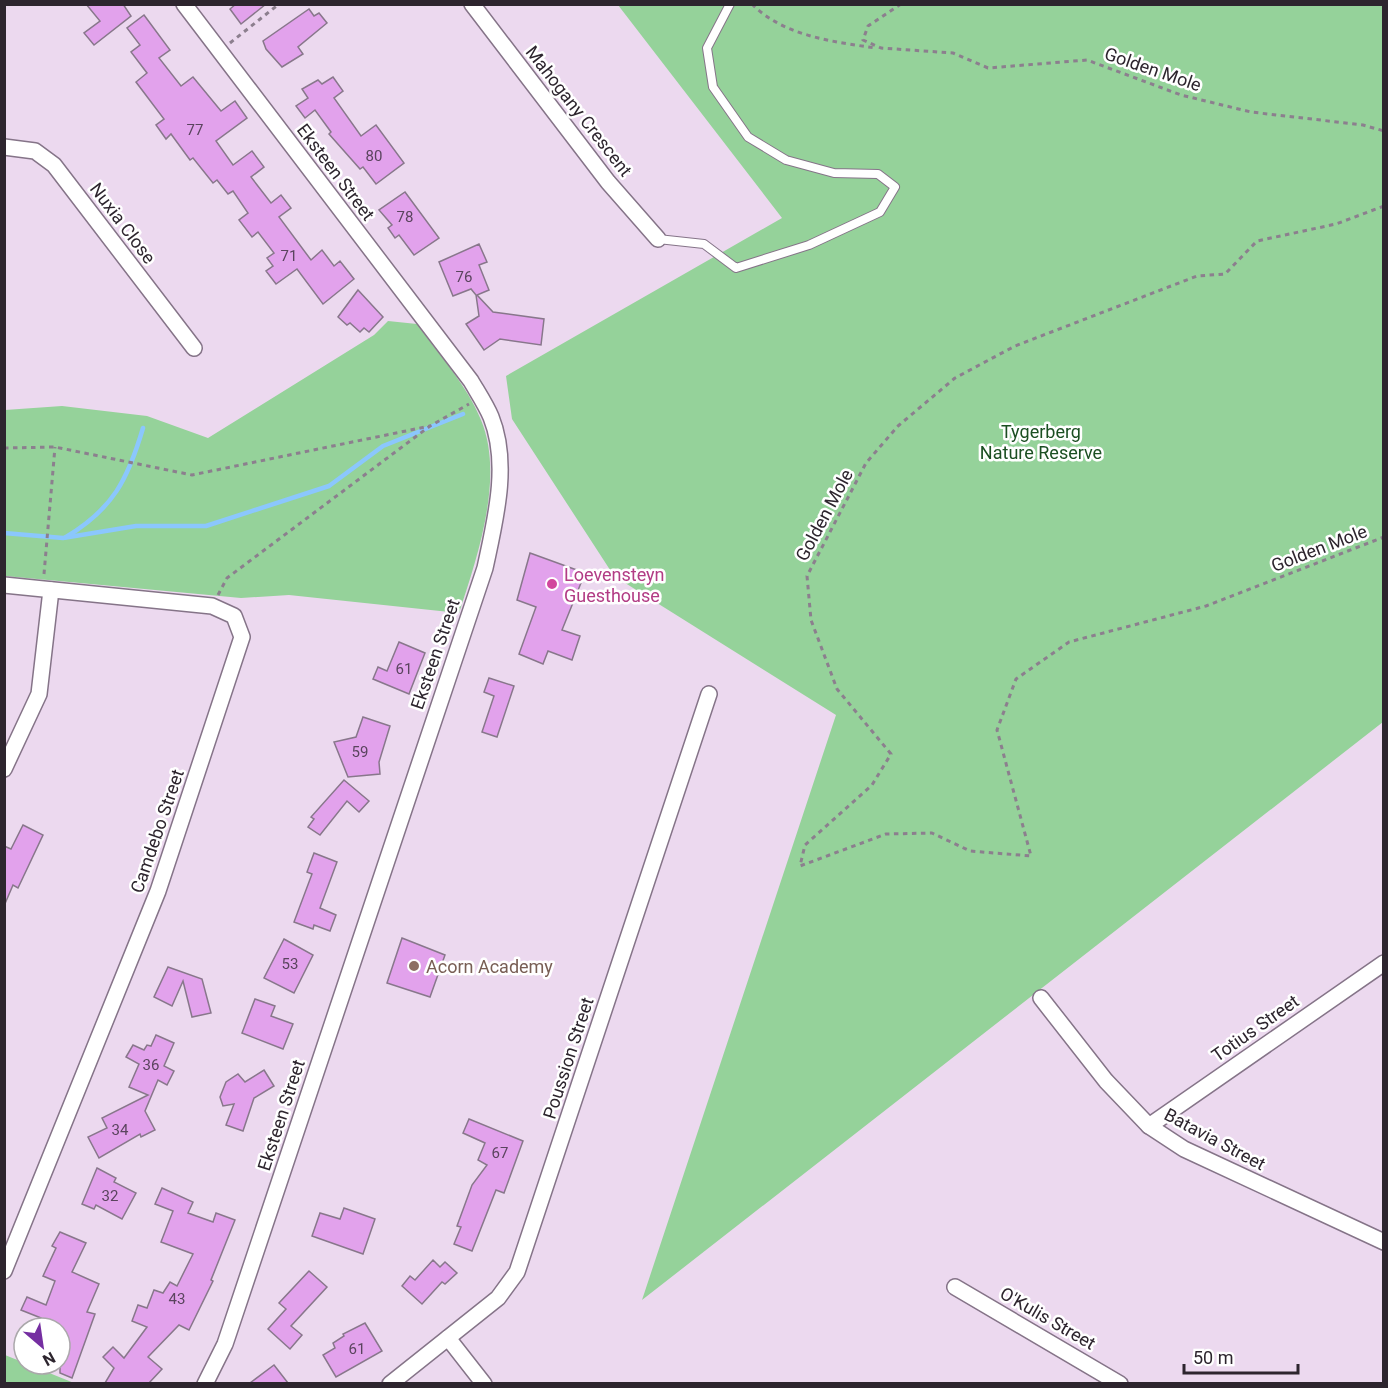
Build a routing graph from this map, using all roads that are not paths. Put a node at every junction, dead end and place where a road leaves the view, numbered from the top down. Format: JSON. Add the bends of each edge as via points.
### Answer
{"nodes":[{"id":1,"x":184,"y":4,"type":"edge"},
{"id":2,"x":472,"y":4,"type":"edge"},
{"id":3,"x":730,"y":4,"type":"edge"},
{"id":4,"x":4,"y":147,"type":"edge"},
{"id":5,"x":658,"y":239,"type":"joint"},
{"id":6,"x":194,"y":348,"type":"dead end"},
{"id":7,"x":4,"y":585,"type":"edge"},
{"id":8,"x":47,"y":589,"type":"junction"},
{"id":9,"x":709,"y":694,"type":"dead end"},
{"id":10,"x":4,"y":769,"type":"edge"},
{"id":11,"x":1383,"y":963,"type":"edge"},
{"id":12,"x":1041,"y":998,"type":"dead end"},
{"id":13,"x":1149,"y":1126,"type":"junction"},
{"id":14,"x":1383,"y":1242,"type":"edge"},
{"id":15,"x":4,"y":1271,"type":"edge"},
{"id":16,"x":955,"y":1287,"type":"dead end"},
{"id":17,"x":448,"y":1338,"type":"junction"},
{"id":18,"x":205,"y":1383,"type":"edge"},
{"id":19,"x":390,"y":1383,"type":"edge"},
{"id":20,"x":484,"y":1383,"type":"edge"},
{"id":21,"x":1120,"y":1383,"type":"edge"}],
"edges":[{"from":1,"to":18,"type":"street","name":"Eksteen Street","via":[[481,397],[492,418],[500,475],[485,568],[225,1344]]},
{"from":2,"to":5,"type":"street","name":"Mahogany Crescent","via":[[608,182]]},
{"from":3,"to":5,"type":"lane","via":[[707,48],[714,87],[748,137],[786,160],[834,173],[878,174],[895,187],[880,212],[809,245],[736,268],[704,244]]},
{"from":4,"to":6,"type":"street","name":"Nuxia Close","via":[[35,151],[54,165]]},
{"from":7,"to":8,"type":"street","name":"Camdebo Street"},
{"from":8,"to":10,"type":"street","via":[[39,694]]},
{"from":8,"to":15,"type":"street","name":"Camdebo Street","via":[[212,606],[228,611],[242,637],[158,891]]},
{"from":9,"to":17,"type":"street","name":"Poussion Street","via":[[517,1272],[498,1298]]},
{"from":11,"to":13,"type":"street","name":"Totius Street"},
{"from":12,"to":13,"type":"street","name":"Batavia Street","via":[[1106,1081]]},
{"from":13,"to":14,"type":"street","name":"Batavia Street","via":[[1184,1149]]},
{"from":16,"to":21,"type":"street","name":"O'Kulis Street"},
{"from":17,"to":19,"type":"street","name":"Poussion Street"},
{"from":17,"to":20,"type":"street"}]}
